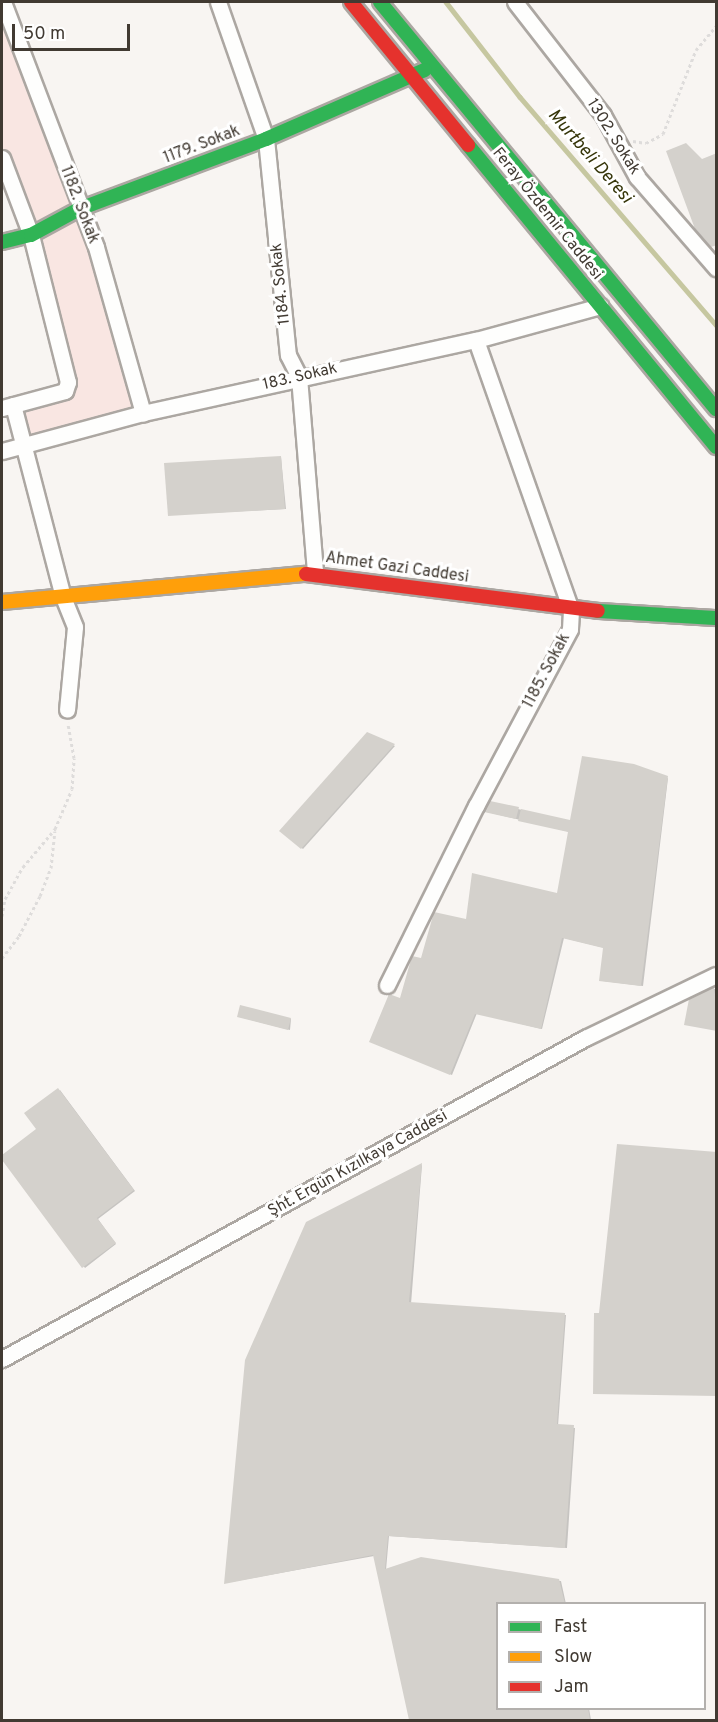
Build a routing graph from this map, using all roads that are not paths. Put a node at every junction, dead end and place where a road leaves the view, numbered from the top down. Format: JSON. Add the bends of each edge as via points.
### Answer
{"nodes":[{"id":1,"x":218,"y":2,"type":"edge"},
{"id":2,"x":351,"y":2,"type":"edge"},
{"id":3,"x":380,"y":2,"type":"edge"},
{"id":4,"x":515,"y":2,"type":"edge"},
{"id":5,"x":6,"y":4,"type":"edge"},
{"id":6,"x":432,"y":66,"type":"junction"},
{"id":7,"x":415,"y":77,"type":"junction"},
{"id":8,"x":266,"y":139,"type":"junction"},
{"id":9,"x":2,"y":158,"type":"edge"},
{"id":10,"x":79,"y":209,"type":"junction"},
{"id":11,"x":31,"y":235,"type":"junction"},
{"id":12,"x":2,"y":242,"type":"edge"},
{"id":13,"x":717,"y":268,"type":"edge"},
{"id":14,"x":600,"y":306,"type":"junction"},
{"id":15,"x":476,"y":340,"type":"junction"},
{"id":16,"x":299,"y":377,"type":"junction"},
{"id":17,"x":7,"y":407,"type":"edge"},
{"id":18,"x":717,"y":409,"type":"edge"},
{"id":19,"x":143,"y":413,"type":"junction"},
{"id":20,"x":22,"y":446,"type":"junction"},
{"id":21,"x":717,"y":447,"type":"edge"},
{"id":22,"x":2,"y":451,"type":"edge"},
{"id":23,"x":315,"y":573,"type":"junction"},
{"id":24,"x":63,"y":597,"type":"junction"},
{"id":25,"x":2,"y":602,"type":"edge"},
{"id":26,"x":571,"y":610,"type":"junction"},
{"id":27,"x":717,"y":618,"type":"edge"},
{"id":28,"x":67,"y":710,"type":"road end"},
{"id":29,"x":717,"y":975,"type":"edge"},
{"id":30,"x":387,"y":986,"type":"dead end"},
{"id":31,"x":2,"y":1359,"type":"edge"}],
"edges":[{"from":1,"to":8,"type":"street","name":"1184. Sokak"},
{"from":2,"to":7,"type":"street","name":"Feray Özdemir Caddesi"},
{"from":3,"to":6,"type":"street"},
{"from":4,"to":13,"type":"street","name":"1302. Sokak","via":[[603,115],[637,177]]},
{"from":5,"to":10,"type":"street","name":"1182. Sokak"},
{"from":6,"to":7,"type":"street","name":"1179. Sokak"},
{"from":6,"to":18,"type":"street"},
{"from":7,"to":8,"type":"street","name":"1179. Sokak"},
{"from":7,"to":14,"type":"street","name":"Feray Özdemir Caddesi"},
{"from":8,"to":10,"type":"street","name":"1179. Sokak"},
{"from":8,"to":16,"type":"street","name":"1184. Sokak","via":[[288,355]]},
{"from":9,"to":11,"type":"street"},
{"from":10,"to":11,"type":"street","name":"1179. Sokak"},
{"from":10,"to":19,"type":"street","name":"1182. Sokak","via":[[96,247]]},
{"from":11,"to":12,"type":"street","name":"1179. Sokak"},
{"from":11,"to":17,"type":"street","via":[[68,382],[65,391]]},
{"from":14,"to":15,"type":"street","name":"183. Sokak"},
{"from":14,"to":21,"type":"street","name":"Feray Özdemir Caddesi"},
{"from":15,"to":16,"type":"street","name":"183. Sokak"},
{"from":15,"to":26,"type":"street","name":"1185. Sokak"},
{"from":16,"to":19,"type":"street","name":"183. Sokak"},
{"from":16,"to":23,"type":"street","name":"1184. Sokak"},
{"from":17,"to":20,"type":"street"},
{"from":19,"to":20,"type":"street","name":"183. Sokak"},
{"from":20,"to":22,"type":"street","name":"183. Sokak"},
{"from":20,"to":24,"type":"street"},
{"from":23,"to":24,"type":"street","name":"Ahmet Gazi Caddesi"},
{"from":23,"to":26,"type":"street","name":"Ahmet Gazi Caddesi"},
{"from":24,"to":25,"type":"street","name":"Ahmet Gazi Caddesi"},
{"from":24,"to":28,"type":"street","via":[[75,627]]},
{"from":26,"to":27,"type":"street","name":"Ahmet Gazi Caddesi"},
{"from":26,"to":30,"type":"street","name":"1185. Sokak","via":[[570,629]]},
{"from":29,"to":31,"type":"street","name":"Şht. Ergün Kızılkaya Caddesi","via":[[585,1038]]}]}
